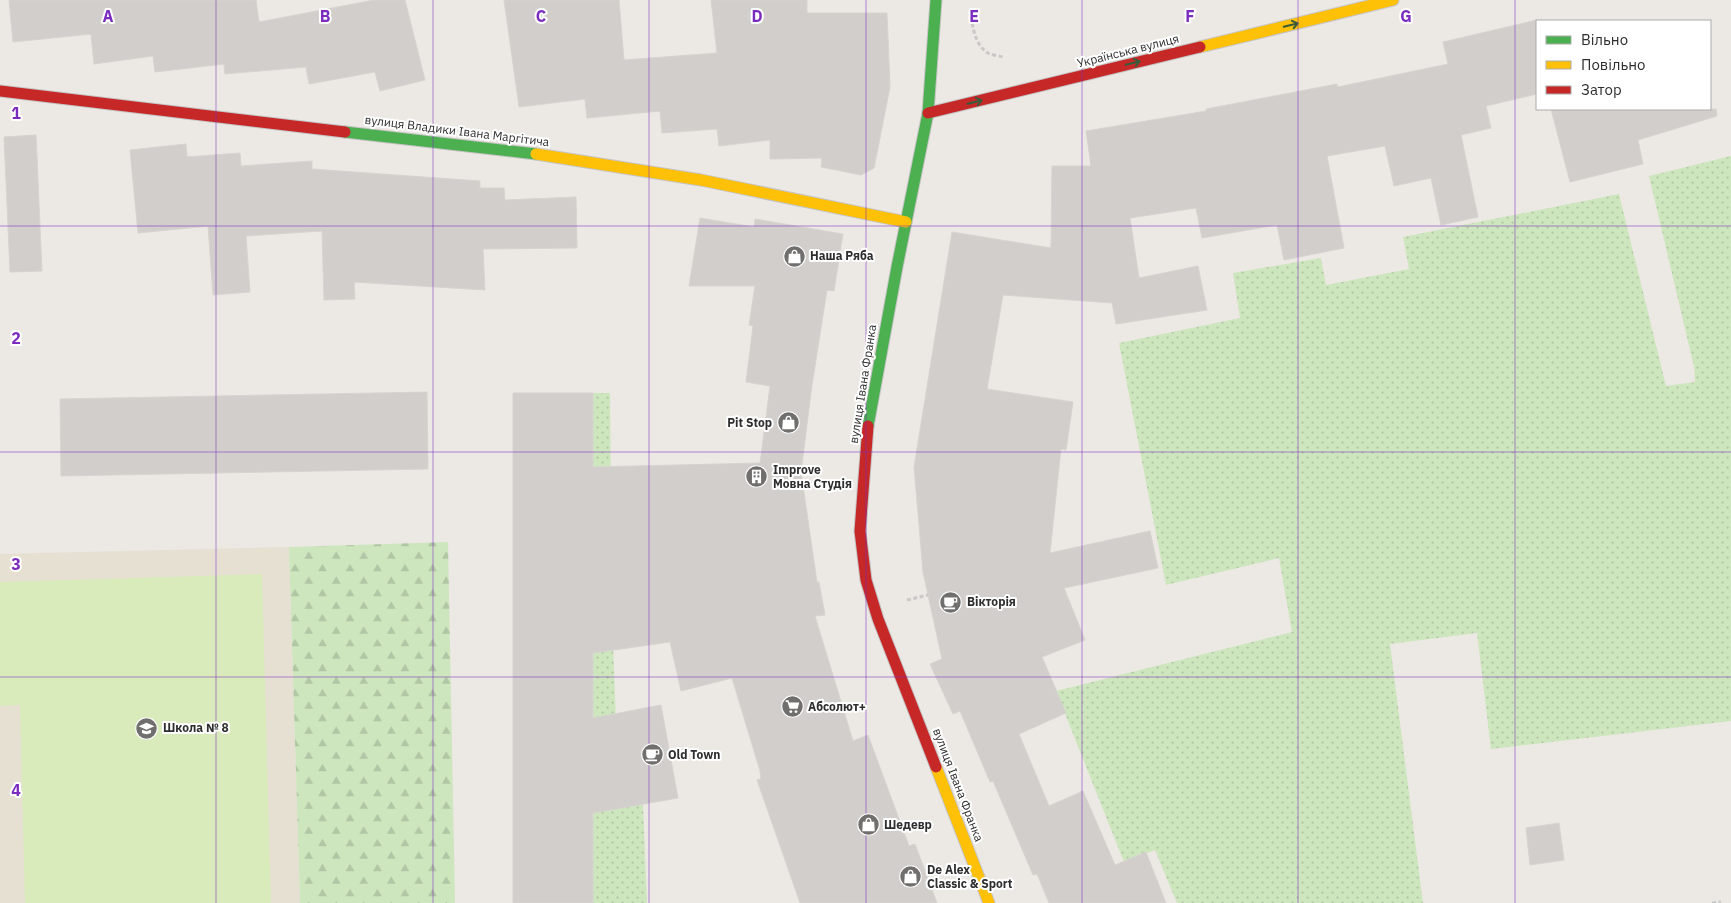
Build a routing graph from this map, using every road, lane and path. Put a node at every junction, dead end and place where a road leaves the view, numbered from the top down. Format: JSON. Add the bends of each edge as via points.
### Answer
{"nodes":[{"id":1,"x":936,"y":0,"type":"edge"},
{"id":2,"x":1393,"y":0,"type":"edge"},
{"id":3,"x":971,"y":9,"type":"dead end"},
{"id":4,"x":1003,"y":57,"type":"dead end"},
{"id":5,"x":0,"y":91,"type":"edge"},
{"id":6,"x":928,"y":113,"type":"junction"},
{"id":7,"x":906,"y":222,"type":"junction"},
{"id":8,"x":928,"y":595,"type":"dead end"},
{"id":9,"x":901,"y":601,"type":"dead end"},
{"id":10,"x":1721,"y":902,"type":"dead end"},
{"id":11,"x":989,"y":903,"type":"edge"},
{"id":12,"x":1712,"y":903,"type":"edge"}],
"edges":[{"from":1,"to":6,"type":"street","name":"вулиця Івана Франка"},
{"from":6,"to":2,"type":"street","name":"Українська вулиця","one_way":true},
{"from":3,"to":4,"type":"path","via":[[973,31],[979,44],[987,53]]},
{"from":5,"to":7,"type":"street","name":"вулиця Владики Івана Маргітича","via":[[527,153],[701,180]]},
{"from":6,"to":7,"type":"street","name":"вулиця Івана Франка"},
{"from":7,"to":11,"type":"street","name":"вулиця Івана Франка","via":[[867,431],[860,531],[866,580],[882,628]]},
{"from":8,"to":9,"type":"path"},
{"from":10,"to":12,"type":"path"}]}
